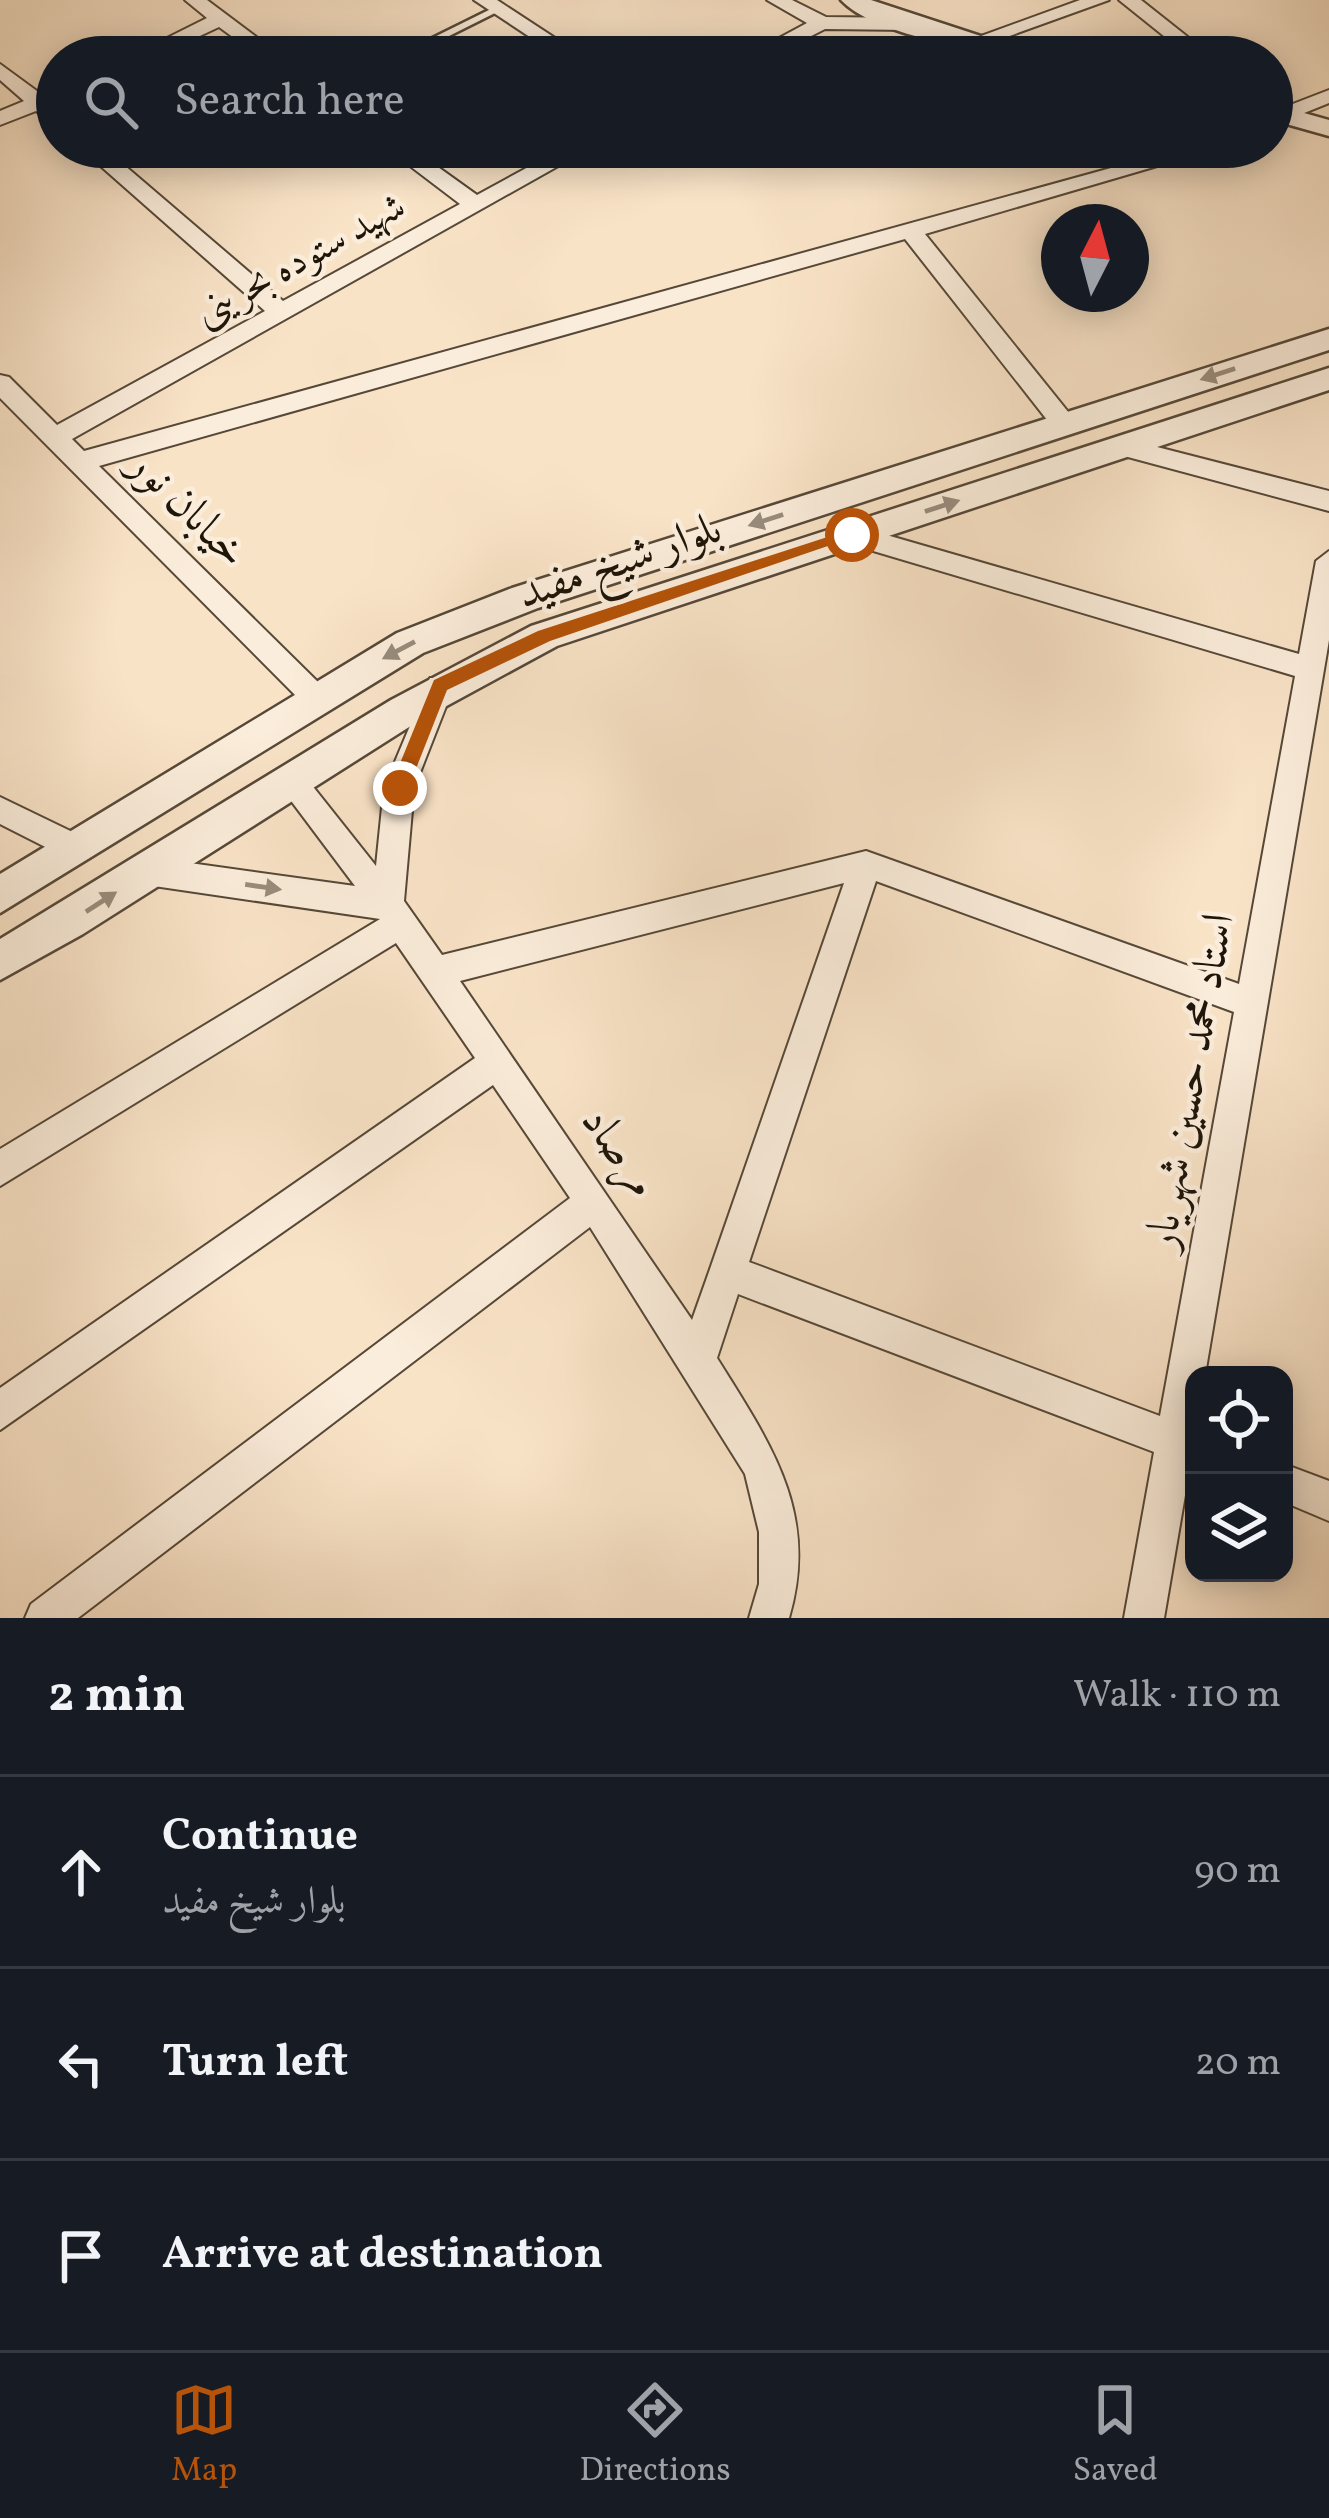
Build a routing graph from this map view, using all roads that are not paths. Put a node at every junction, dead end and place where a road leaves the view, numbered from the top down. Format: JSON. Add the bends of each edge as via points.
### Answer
{"nodes":[{"id":1,"x":195,"y":0,"type":"edge"},
{"id":2,"x":777,"y":0,"type":"edge"},
{"id":3,"x":854,"y":0,"type":"edge"},
{"id":4,"x":1099,"y":0,"type":"edge"},
{"id":5,"x":1129,"y":0,"type":"edge"},
{"id":6,"x":491,"y":4,"type":"edge"},
{"id":7,"x":221,"y":19,"type":"junction"},
{"id":8,"x":822,"y":23,"type":"junction"},
{"id":9,"x":909,"y":24,"type":"junction"},
{"id":10,"x":184,"y":36,"type":"edge"},
{"id":11,"x":244,"y":36,"type":"edge"},
{"id":12,"x":435,"y":36,"type":"edge"},
{"id":13,"x":541,"y":36,"type":"edge"},
{"id":14,"x":796,"y":36,"type":"edge"},
{"id":15,"x":949,"y":36,"type":"edge"},
{"id":16,"x":993,"y":36,"type":"edge"},
{"id":17,"x":1176,"y":36,"type":"edge"},
{"id":18,"x":0,"y":70,"type":"edge"},
{"id":19,"x":36,"y":92,"type":"edge"},
{"id":20,"x":1329,"y":96,"type":"edge"},
{"id":21,"x":36,"y":104,"type":"edge"},
{"id":22,"x":1293,"y":106,"type":"edge"},
{"id":23,"x":1293,"y":115,"type":"edge"},
{"id":24,"x":0,"y":119,"type":"edge"},
{"id":25,"x":1329,"y":128,"type":"edge"},
{"id":26,"x":114,"y":168,"type":"edge"},
{"id":27,"x":425,"y":168,"type":"edge"},
{"id":28,"x":543,"y":168,"type":"edge"},
{"id":29,"x":1134,"y":168,"type":"edge"},
{"id":30,"x":476,"y":205,"type":"junction"},
{"id":31,"x":909,"y":229,"type":"junction"},
{"id":32,"x":281,"y":312,"type":"junction"},
{"id":33,"x":1329,"y":339,"type":"edge"},
{"id":34,"x":1329,"y":379,"type":"edge"},
{"id":35,"x":2,"y":390,"type":"edge"},
{"id":36,"x":1064,"y":424,"type":"junction"},
{"id":37,"x":55,"y":437,"type":"junction"},
{"id":38,"x":1123,"y":447,"type":"junction"},
{"id":39,"x":80,"y":462,"type":"junction"},
{"id":40,"x":1329,"y":500,"type":"edge"},
{"id":41,"x":852,"y":535,"type":"junction"},
{"id":42,"x":1329,"y":561,"type":"edge"},
{"id":43,"x":1310,"y":669,"type":"junction"},
{"id":44,"x":440,"y":686,"type":"junction"},
{"id":45,"x":315,"y":698,"type":"junction"},
{"id":46,"x":290,"y":778,"type":"junction"},
{"id":47,"x":0,"y":810,"type":"edge"},
{"id":48,"x":77,"y":849,"type":"junction"},
{"id":49,"x":866,"y":864,"type":"junction"},
{"id":50,"x":147,"y":871,"type":"junction"},
{"id":51,"x":0,"y":895,"type":"edge"},
{"id":52,"x":393,"y":914,"type":"junction"},
{"id":53,"x":0,"y":961,"type":"edge"},
{"id":54,"x":435,"y":971,"type":"junction"},
{"id":55,"x":1251,"y":1003,"type":"junction"},
{"id":56,"x":498,"y":1063,"type":"junction"},
{"id":57,"x":0,"y":1169,"type":"edge"},
{"id":58,"x":594,"y":1202,"type":"junction"},
{"id":59,"x":727,"y":1272,"type":"junction"},
{"id":60,"x":698,"y":1358,"type":"junction"},
{"id":61,"x":1197,"y":1366,"type":"edge"},
{"id":62,"x":0,"y":1411,"type":"edge"},
{"id":63,"x":1185,"y":1444,"type":"edge"},
{"id":64,"x":1293,"y":1487,"type":"edge"},
{"id":65,"x":1329,"y":1501,"type":"edge"},
{"id":66,"x":45,"y":1618,"type":"edge"},
{"id":67,"x":769,"y":1618,"type":"edge"},
{"id":68,"x":1144,"y":1618,"type":"edge"}],
"edges":[{"from":1,"to":7,"type":"street"},
{"from":2,"to":8,"type":"street"},
{"from":3,"to":9,"type":"street"},
{"from":4,"to":16,"type":"street"},
{"from":5,"to":17,"type":"street"},
{"from":6,"to":12,"type":"lane"},
{"from":6,"to":13,"type":"street"},
{"from":7,"to":10,"type":"street"},
{"from":7,"to":11,"type":"street"},
{"from":8,"to":9,"type":"street"},
{"from":8,"to":14,"type":"street"},
{"from":9,"to":15,"type":"street"},
{"from":18,"to":19,"type":"street"},
{"from":20,"to":22,"type":"street"},
{"from":21,"to":24,"type":"street"},
{"from":23,"to":25,"type":"street"},
{"from":26,"to":32,"type":"street"},
{"from":27,"to":30,"type":"street"},
{"from":28,"to":30,"type":"street","name":"شهید ستوده بحرینی"},
{"from":29,"to":31,"type":"street"},
{"from":30,"to":32,"type":"street","name":"شهید ستوده بحرینی"},
{"from":31,"to":36,"type":"street"},
{"from":31,"to":39,"type":"street"},
{"from":32,"to":37,"type":"street","name":"شهید ستوده بحرینی"},
{"from":33,"to":36,"type":"street","name":"بلوار شیخ مفید","one_way":true},
{"from":34,"to":38,"type":"street","name":"بلوار شیخ مفید"},
{"from":35,"to":37,"type":"street","name":"خیابان نور"},
{"from":36,"to":45,"type":"street","name":"بلوار شیخ مفید","one_way":true,"via":[[524,598],[410,643]]},
{"from":37,"to":39,"type":"street","name":"خیابان نور"},
{"from":38,"to":40,"type":"street"},
{"from":41,"to":38,"type":"street","name":"بلوار شیخ مفید","one_way":true},
{"from":39,"to":45,"type":"street","name":"خیابان نور"},
{"from":41,"to":43,"type":"street"},
{"from":41,"to":44,"type":"street","name":"بلوار شیخ مفید","via":[[544,636]]},
{"from":42,"to":43,"type":"street","name":"استاد محمد حسین شهریار"},
{"from":43,"to":55,"type":"street","name":"استاد محمد حسین شهریار"},
{"from":44,"to":46,"type":"street","name":"بلوار شیخ مفید"},
{"from":44,"to":52,"type":"street","via":[[400,788]]},
{"from":45,"to":48,"type":"street","name":"بلوار شیخ مفید"},
{"from":46,"to":50,"type":"street","name":"بلوار شیخ مفید"},
{"from":46,"to":52,"type":"street","name":"مرصاد"},
{"from":47,"to":48,"type":"street"},
{"from":48,"to":51,"type":"street","name":"بلوار شیخ مفید"},
{"from":49,"to":54,"type":"street"},
{"from":49,"to":55,"type":"street"},
{"from":49,"to":59,"type":"street"},
{"from":50,"to":52,"type":"street","one_way":true},
{"from":53,"to":50,"type":"street","name":"بلوار شیخ مفید","one_way":true},
{"from":52,"to":54,"type":"street","name":"مرصاد"},
{"from":52,"to":57,"type":"street"},
{"from":54,"to":56,"type":"street","name":"مرصاد"},
{"from":55,"to":61,"type":"street","name":"استاد محمد حسین شهریار"},
{"from":56,"to":58,"type":"street","name":"مرصاد"},
{"from":56,"to":62,"type":"street"},
{"from":58,"to":60,"type":"street","name":"مرصاد"},
{"from":58,"to":66,"type":"street"},
{"from":59,"to":60,"type":"street"},
{"from":59,"to":63,"type":"street"},
{"from":60,"to":67,"type":"street","name":"مرصاد","via":[[763,1467],[779,1532],[779,1584]]},
{"from":63,"to":68,"type":"street","name":"استاد محمد حسین شهریار"},
{"from":64,"to":65,"type":"street"}]}
